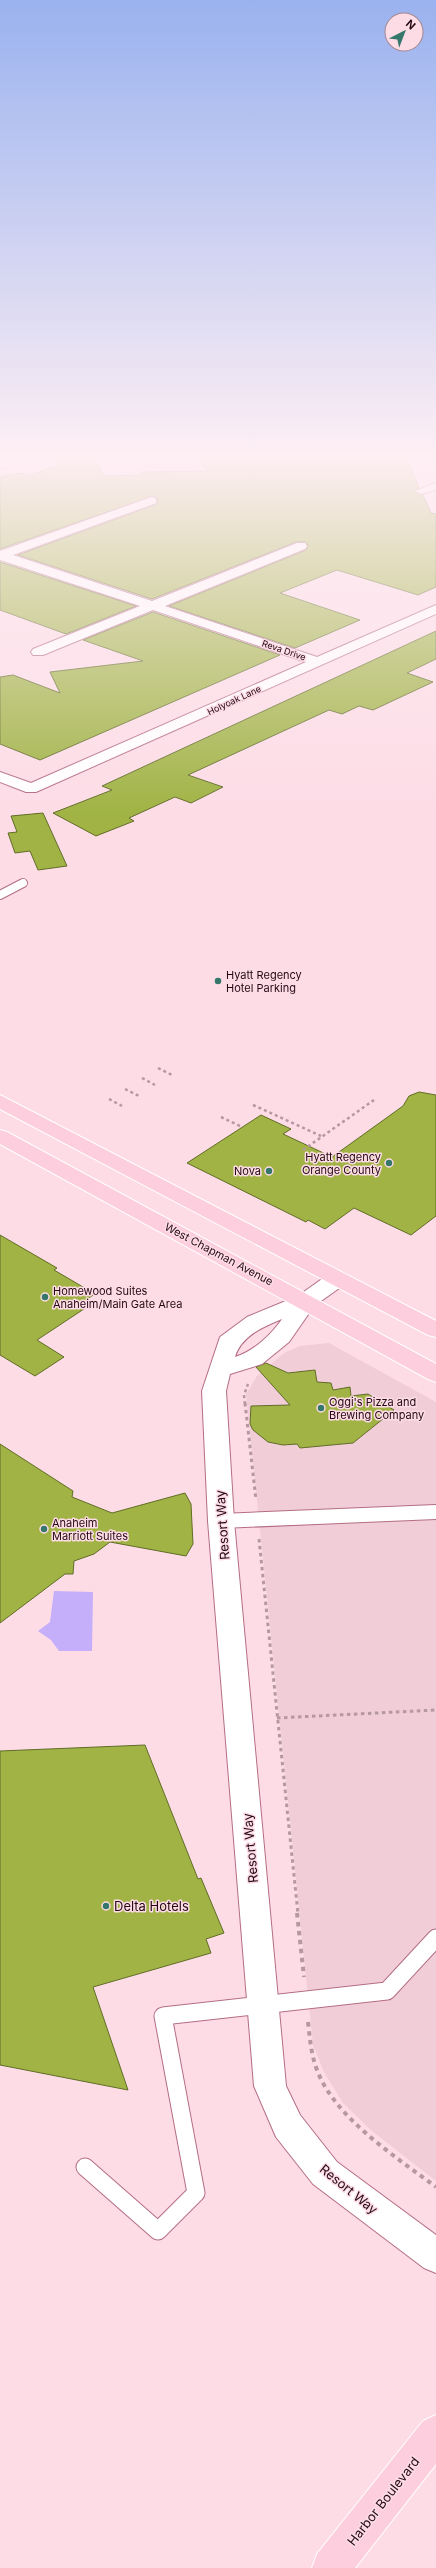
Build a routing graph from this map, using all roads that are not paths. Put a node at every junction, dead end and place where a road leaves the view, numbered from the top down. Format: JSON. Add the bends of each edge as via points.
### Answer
{"nodes":[{"id":1,"x":60,"y":575,"type":"edge"},
{"id":2,"x":228,"y":575,"type":"edge"},
{"id":3,"x":152,"y":605,"type":"junction"},
{"id":4,"x":436,"y":608,"type":"edge"},
{"id":5,"x":38,"y":652,"type":"dead end"},
{"id":6,"x":317,"y":661,"type":"junction"},
{"id":7,"x":0,"y":776,"type":"edge"},
{"id":8,"x":23,"y":883,"type":"dead end"},
{"id":9,"x":2,"y":892,"type":"edge"},
{"id":10,"x":0,"y":1101,"type":"edge"},
{"id":11,"x":0,"y":1136,"type":"edge"},
{"id":12,"x":337,"y":1279,"type":"junction"},
{"id":13,"x":306,"y":1301,"type":"junction"},
{"id":14,"x":436,"y":1330,"type":"edge"},
{"id":15,"x":436,"y":1374,"type":"edge"},
{"id":16,"x":436,"y":1512,"type":"edge"},
{"id":17,"x":221,"y":1520,"type":"junction"},
{"id":18,"x":436,"y":1938,"type":"edge"},
{"id":19,"x":264,"y":2006,"type":"junction"},
{"id":20,"x":85,"y":2167,"type":"dead end"},
{"id":21,"x":436,"y":2256,"type":"edge"},
{"id":22,"x":436,"y":2434,"type":"edge"},
{"id":23,"x":331,"y":2568,"type":"edge"}],
"edges":[{"from":1,"to":3,"type":"street","name":"Reva Drive"},
{"from":2,"to":3,"type":"street"},
{"from":3,"to":5,"type":"street"},
{"from":3,"to":6,"type":"street","name":"Reva Drive"},
{"from":4,"to":6,"type":"street","name":"Holyoak Lane"},
{"from":6,"to":7,"type":"street","name":"Holyoak Lane","via":[[31,789]]},
{"from":8,"to":9,"type":"lane"},
{"from":10,"to":12,"type":"main road"},
{"from":11,"to":13,"type":"main road","name":"West Chapman Avenue"},
{"from":12,"to":13,"type":"street","name":"Resort Way"},
{"from":12,"to":14,"type":"main road"},
{"from":13,"to":15,"type":"main road","name":"West Chapman Avenue"},
{"from":13,"to":17,"type":"street","name":"Resort Way","via":[[281,1337],[254,1359],[222,1369],[214,1391]]},
{"from":16,"to":17,"type":"lane"},
{"from":17,"to":19,"type":"street","name":"Resort Way"},
{"from":18,"to":19,"type":"lane","via":[[387,1991]]},
{"from":19,"to":20,"type":"lane","via":[[163,2016],[196,2193],[158,2232]]},
{"from":19,"to":21,"type":"street","name":"Resort Way","via":[[270,2086],[288,2126],[325,2173]]},
{"from":22,"to":23,"type":"main road","name":"Harbor Boulevard"}]}
